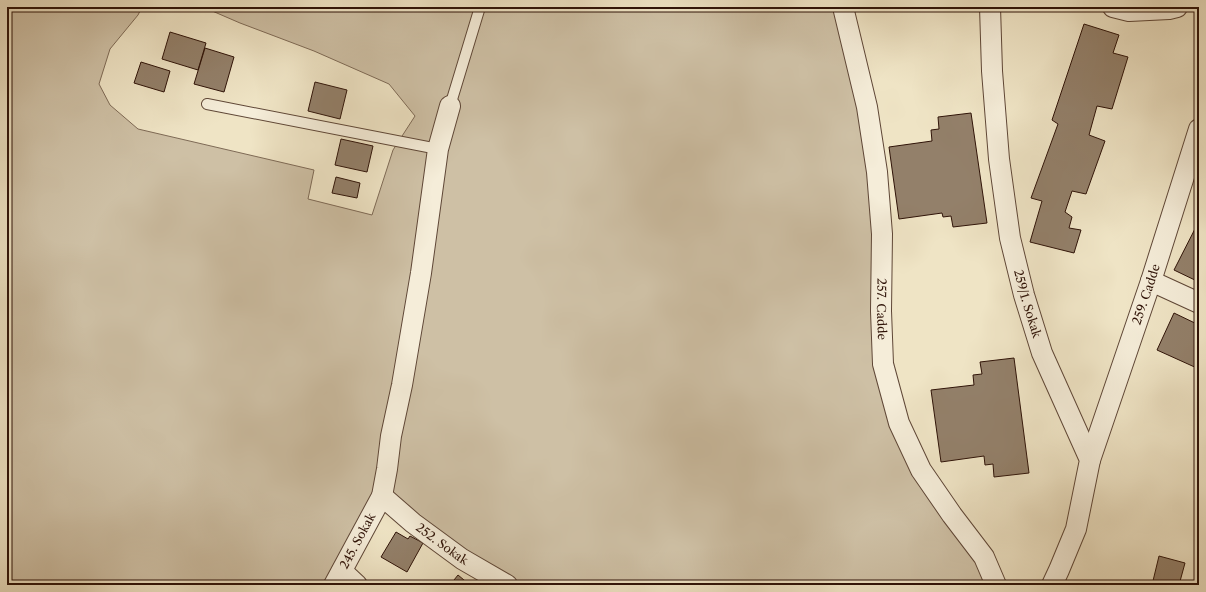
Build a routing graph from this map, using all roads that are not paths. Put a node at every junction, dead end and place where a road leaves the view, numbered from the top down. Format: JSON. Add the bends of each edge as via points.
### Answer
{"nodes":[{"id":1,"x":480,"y":7,"type":"edge"},
{"id":2,"x":843,"y":7,"type":"edge"},
{"id":3,"x":990,"y":7,"type":"edge"},
{"id":4,"x":1113,"y":7,"type":"edge"},
{"id":5,"x":1177,"y":7,"type":"edge"},
{"id":6,"x":207,"y":104,"type":"dead end"},
{"id":7,"x":450,"y":106,"type":"joint"},
{"id":8,"x":1199,"y":129,"type":"edge"},
{"id":9,"x":438,"y":149,"type":"junction"},
{"id":10,"x":1151,"y":281,"type":"junction"},
{"id":11,"x":1199,"y":303,"type":"edge"},
{"id":12,"x":1090,"y":460,"type":"junction"},
{"id":13,"x":382,"y":496,"type":"junction"},
{"id":14,"x":338,"y":578,"type":"edge"},
{"id":15,"x":357,"y":585,"type":"edge"},
{"id":16,"x":508,"y":585,"type":"edge"},
{"id":17,"x":996,"y":585,"type":"edge"},
{"id":18,"x":1052,"y":585,"type":"edge"}],
"edges":[{"from":1,"to":7,"type":"lane"},
{"from":2,"to":17,"type":"street","name":"257. Cadde","via":[[867,107],[877,172],[882,234],[883,364],[899,423],[921,470],[984,557]]},
{"from":3,"to":12,"type":"street","name":"259/1. Sokak","via":[[999,159],[1010,238],[1042,354]]},
{"from":4,"to":5,"type":"street","via":[[1129,11]]},
{"from":6,"to":9,"type":"lane"},
{"from":7,"to":9,"type":"street","name":"245. Sokak"},
{"from":8,"to":10,"type":"street","name":"259. Cadde"},
{"from":9,"to":13,"type":"street","name":"245. Sokak","via":[[421,273]]},
{"from":10,"to":11,"type":"street"},
{"from":10,"to":12,"type":"street","name":"259. Cadde"},
{"from":12,"to":18,"type":"street","via":[[1076,529]]},
{"from":13,"to":14,"type":"street","name":"245. Sokak"},
{"from":13,"to":16,"type":"street","name":"252. Sokak","via":[[413,524],[462,559]]},
{"from":14,"to":15,"type":"street"}]}
